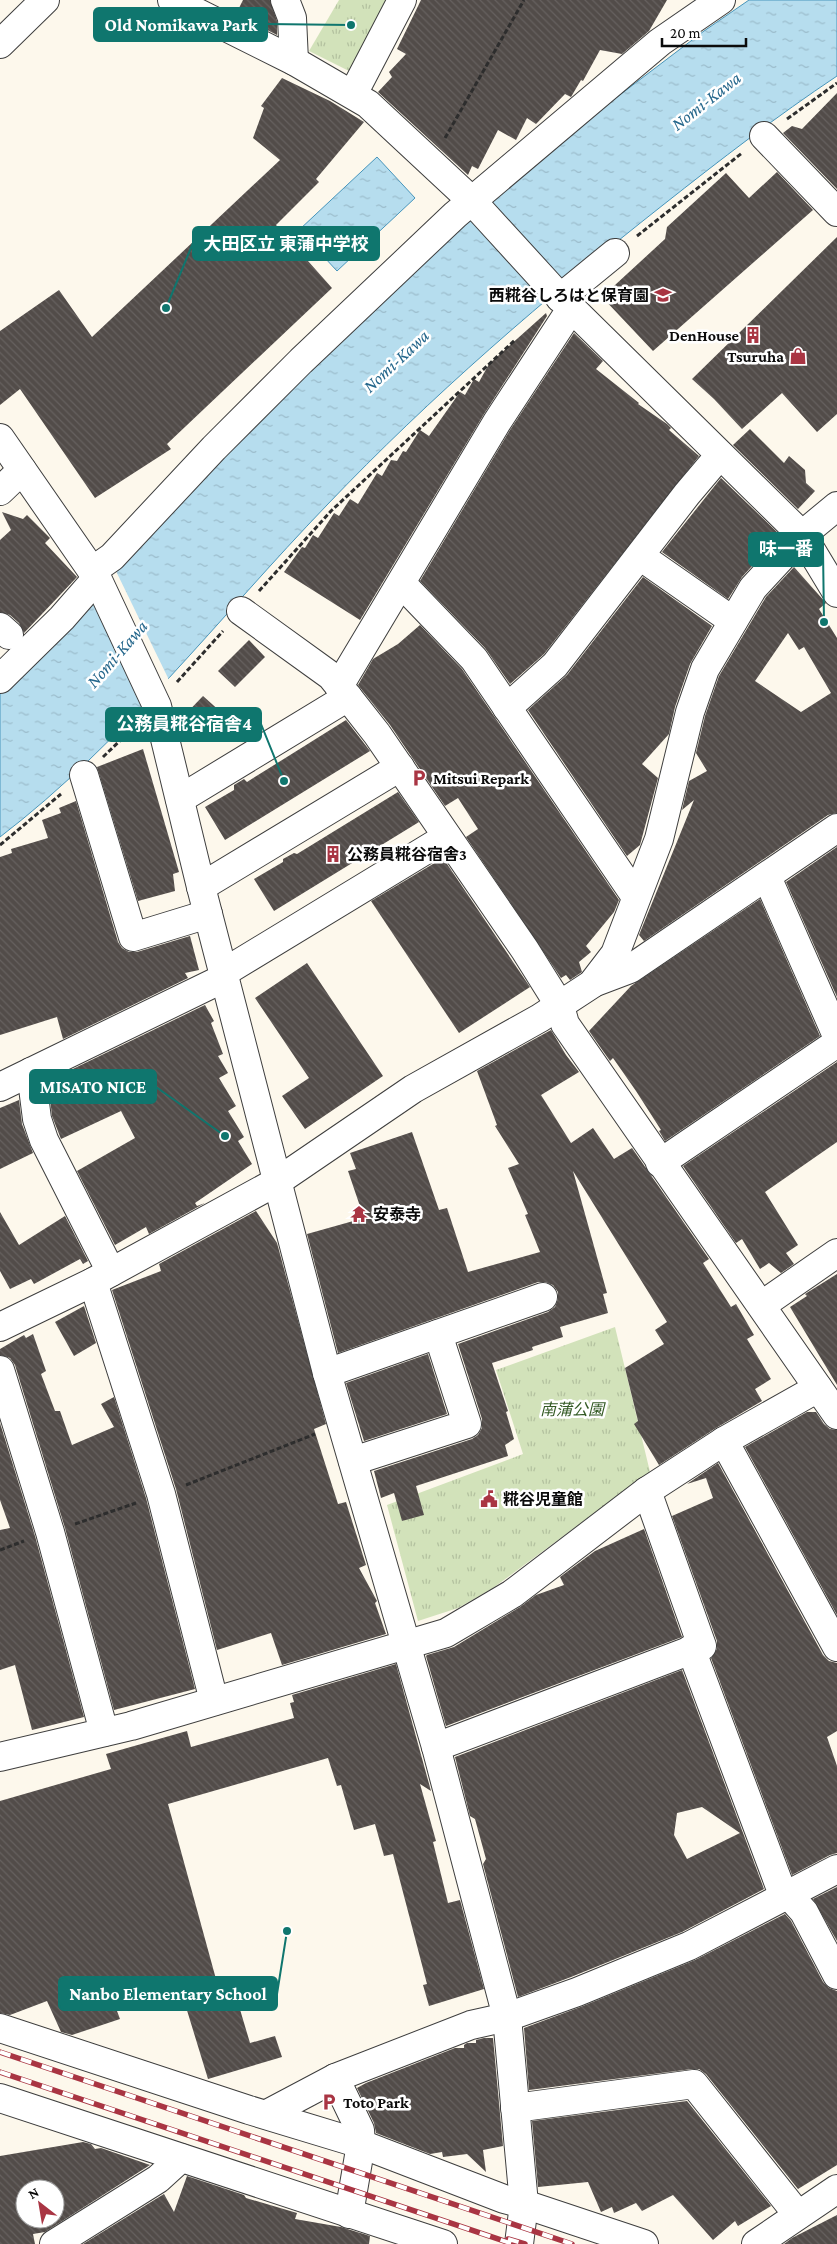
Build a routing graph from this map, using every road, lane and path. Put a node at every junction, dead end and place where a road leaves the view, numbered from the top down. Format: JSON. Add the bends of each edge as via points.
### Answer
{"nodes":[{"id":1,"x":45,"y":0,"type":"edge"},
{"id":2,"x":172,"y":0,"type":"edge"},
{"id":3,"x":285,"y":0,"type":"edge"},
{"id":4,"x":402,"y":0,"type":"edge"},
{"id":5,"x":524,"y":0,"type":"edge"},
{"id":6,"x":721,"y":0,"type":"edge"},
{"id":7,"x":0,"y":44,"type":"edge"},
{"id":8,"x":294,"y":61,"type":"junction"},
{"id":9,"x":837,"y":83,"type":"edge"},
{"id":10,"x":354,"y":94,"type":"junction"},
{"id":11,"x":764,"y":136,"type":"junction"},
{"id":12,"x":431,"y":162,"type":"junction"},
{"id":13,"x":468,"y":207,"type":"junction"},
{"id":14,"x":837,"y":212,"type":"edge"},
{"id":15,"x":615,"y":253,"type":"joint"},
{"id":16,"x":562,"y":300,"type":"junction"},
{"id":17,"x":517,"y":338,"type":"dead end"},
{"id":18,"x":0,"y":438,"type":"edge"},
{"id":19,"x":720,"y":455,"type":"junction"},
{"id":20,"x":22,"y":470,"type":"junction"},
{"id":21,"x":0,"y":491,"type":"edge"},
{"id":22,"x":837,"y":506,"type":"edge"},
{"id":23,"x":802,"y":536,"type":"junction"},
{"id":24,"x":640,"y":556,"type":"junction"},
{"id":25,"x":96,"y":577,"type":"junction"},
{"id":26,"x":402,"y":584,"type":"junction"},
{"id":27,"x":837,"y":593,"type":"edge"},
{"id":28,"x":241,"y":611,"type":"junction"},
{"id":29,"x":733,"y":621,"type":"junction"},
{"id":30,"x":0,"y":679,"type":"edge"},
{"id":31,"x":344,"y":691,"type":"junction"},
{"id":32,"x":155,"y":703,"type":"junction"},
{"id":33,"x":508,"y":708,"type":"junction"},
{"id":34,"x":400,"y":767,"type":"junction"},
{"id":35,"x":84,"y":775,"type":"junction"},
{"id":36,"x":180,"y":799,"type":"junction"},
{"id":37,"x":837,"y":828,"type":"edge"},
{"id":38,"x":447,"y":837,"type":"junction"},
{"id":39,"x":0,"y":844,"type":"edge"},
{"id":40,"x":767,"y":877,"type":"junction"},
{"id":41,"x":201,"y":888,"type":"junction"},
{"id":42,"x":636,"y":897,"type":"junction"},
{"id":43,"x":208,"y":914,"type":"junction"},
{"id":44,"x":224,"y":976,"type":"junction"},
{"id":45,"x":592,"y":984,"type":"junction"},
{"id":46,"x":560,"y":1006,"type":"junction"},
{"id":47,"x":837,"y":1036,"type":"edge"},
{"id":48,"x":837,"y":1043,"type":"edge"},
{"id":49,"x":31,"y":1072,"type":"junction"},
{"id":50,"x":0,"y":1087,"type":"edge"},
{"id":51,"x":660,"y":1163,"type":"junction"},
{"id":52,"x":278,"y":1181,"type":"junction"},
{"id":53,"x":837,"y":1253,"type":"edge"},
{"id":54,"x":102,"y":1277,"type":"junction"},
{"id":55,"x":543,"y":1297,"type":"dead end"},
{"id":56,"x":762,"y":1305,"type":"junction"},
{"id":57,"x":0,"y":1327,"type":"edge"},
{"id":58,"x":438,"y":1334,"type":"junction"},
{"id":59,"x":0,"y":1370,"type":"edge"},
{"id":60,"x":327,"y":1373,"type":"junction"},
{"id":61,"x":818,"y":1388,"type":"junction"},
{"id":62,"x":837,"y":1415,"type":"edge"},
{"id":63,"x":724,"y":1441,"type":"junction"},
{"id":64,"x":353,"y":1461,"type":"junction"},
{"id":65,"x":648,"y":1490,"type":"junction"},
{"id":66,"x":407,"y":1645,"type":"junction"},
{"id":67,"x":837,"y":1647,"type":"edge"},
{"id":68,"x":691,"y":1650,"type":"junction"},
{"id":69,"x":214,"y":1701,"type":"junction"},
{"id":70,"x":104,"y":1732,"type":"junction"},
{"id":71,"x":436,"y":1747,"type":"junction"},
{"id":72,"x":0,"y":1758,"type":"edge"},
{"id":73,"x":837,"y":1869,"type":"edge"},
{"id":74,"x":789,"y":1894,"type":"junction"},
{"id":75,"x":837,"y":1975,"type":"edge"},
{"id":76,"x":506,"y":2017,"type":"junction"},
{"id":77,"x":0,"y":2028,"type":"edge"},
{"id":78,"x":335,"y":2078,"type":"junction"},
{"id":79,"x":0,"y":2098,"type":"edge"},
{"id":80,"x":515,"y":2108,"type":"junction"},
{"id":81,"x":267,"y":2114,"type":"junction"},
{"id":82,"x":361,"y":2144,"type":"junction"},
{"id":83,"x":181,"y":2158,"type":"junction"},
{"id":84,"x":837,"y":2189,"type":"edge"},
{"id":85,"x":524,"y":2204,"type":"junction"},
{"id":86,"x":349,"y":2214,"type":"junction"},
{"id":87,"x":798,"y":2216,"type":"junction"},
{"id":88,"x":54,"y":2244,"type":"edge"},
{"id":89,"x":443,"y":2244,"type":"edge"},
{"id":90,"x":519,"y":2244,"type":"edge"},
{"id":91,"x":644,"y":2244,"type":"edge"},
{"id":92,"x":756,"y":2244,"type":"edge"}],
"edges":[{"from":1,"to":7,"type":"street"},
{"from":2,"to":8,"type":"street"},
{"from":3,"to":8,"type":"street","via":[[292,18]]},
{"from":4,"to":10,"type":"street"},
{"from":5,"to":12,"type":"path"},
{"from":6,"to":13,"type":"street","via":[[660,42]]},
{"from":8,"to":10,"type":"street"},
{"from":9,"to":11,"type":"path"},
{"from":10,"to":12,"type":"street"},
{"from":11,"to":14,"type":"street"},
{"from":11,"to":15,"type":"path"},
{"from":12,"to":13,"type":"street"},
{"from":13,"to":16,"type":"street"},
{"from":13,"to":25,"type":"street","via":[[301,361],[214,448]]},
{"from":15,"to":16,"type":"street"},
{"from":16,"to":19,"type":"street"},
{"from":16,"to":26,"type":"street","via":[[497,422]]},
{"from":17,"to":28,"type":"path","via":[[332,511]]},
{"from":18,"to":20,"type":"street"},
{"from":19,"to":23,"type":"street"},
{"from":19,"to":24,"type":"street"},
{"from":20,"to":21,"type":"street"},
{"from":20,"to":25,"type":"street"},
{"from":22,"to":23,"type":"street"},
{"from":23,"to":27,"type":"street"},
{"from":23,"to":29,"type":"street","via":[[753,588]]},
{"from":24,"to":29,"type":"street"},
{"from":24,"to":33,"type":"street","via":[[554,665]]},
{"from":25,"to":30,"type":"street","via":[[62,618]]},
{"from":25,"to":32,"type":"street"},
{"from":26,"to":31,"type":"street"},
{"from":26,"to":33,"type":"street","via":[[474,659]]},
{"from":28,"to":31,"type":"street","via":[[331,676]]},
{"from":28,"to":32,"type":"path"},
{"from":29,"to":42,"type":"street","via":[[705,669],[659,839]]},
{"from":31,"to":34,"type":"street"},
{"from":31,"to":36,"type":"street"},
{"from":32,"to":35,"type":"path"},
{"from":32,"to":36,"type":"street"},
{"from":33,"to":42,"type":"street"},
{"from":34,"to":38,"type":"street"},
{"from":34,"to":41,"type":"street"},
{"from":35,"to":39,"type":"path"},
{"from":35,"to":43,"type":"street","via":[[133,937]]},
{"from":36,"to":41,"type":"street"},
{"from":37,"to":40,"type":"street"},
{"from":38,"to":44,"type":"street"},
{"from":38,"to":46,"type":"street"},
{"from":40,"to":45,"type":"street","via":[[630,969]]},
{"from":40,"to":47,"type":"street"},
{"from":41,"to":43,"type":"street"},
{"from":42,"to":45,"type":"street","via":[[616,954]]},
{"from":43,"to":44,"type":"street"},
{"from":44,"to":49,"type":"street"},
{"from":44,"to":52,"type":"street"},
{"from":45,"to":46,"type":"street"},
{"from":46,"to":51,"type":"street","via":[[564,1024]]},
{"from":46,"to":52,"type":"street","via":[[413,1089]]},
{"from":48,"to":51,"type":"street"},
{"from":49,"to":50,"type":"street"},
{"from":49,"to":54,"type":"street","via":[[37,1119],[44,1140]]},
{"from":51,"to":56,"type":"street"},
{"from":52,"to":54,"type":"street"},
{"from":52,"to":60,"type":"street"},
{"from":53,"to":56,"type":"street"},
{"from":54,"to":57,"type":"street"},
{"from":54,"to":69,"type":"street"},
{"from":55,"to":58,"type":"street"},
{"from":56,"to":61,"type":"street"},
{"from":58,"to":60,"type":"street"},
{"from":58,"to":64,"type":"street","via":[[467,1424]]},
{"from":59,"to":70,"type":"street","via":[[50,1532]]},
{"from":60,"to":64,"type":"street"},
{"from":61,"to":62,"type":"street"},
{"from":61,"to":63,"type":"street"},
{"from":63,"to":65,"type":"street"},
{"from":63,"to":67,"type":"street"},
{"from":64,"to":66,"type":"street"},
{"from":65,"to":66,"type":"street","via":[[512,1594],[446,1633]]},
{"from":65,"to":68,"type":"street","via":[[702,1646]]},
{"from":66,"to":69,"type":"street"},
{"from":66,"to":71,"type":"street"},
{"from":68,"to":71,"type":"street"},
{"from":68,"to":74,"type":"street","via":[[779,1884]]},
{"from":69,"to":70,"type":"street"},
{"from":70,"to":72,"type":"street"},
{"from":71,"to":76,"type":"street"},
{"from":73,"to":74,"type":"street"},
{"from":74,"to":75,"type":"street","via":[[804,1912]]},
{"from":74,"to":76,"type":"street","via":[[689,1946]]},
{"from":76,"to":78,"type":"street","via":[[470,2025]]},
{"from":76,"to":80,"type":"street"},
{"from":77,"to":81,"type":"street"},
{"from":78,"to":81,"type":"street"},
{"from":78,"to":82,"type":"street","via":[[360,2130]]},
{"from":79,"to":83,"type":"street"},
{"from":80,"to":85,"type":"street"},
{"from":80,"to":87,"type":"street","via":[[694,2084]]},
{"from":81,"to":82,"type":"street"},
{"from":82,"to":85,"type":"street"},
{"from":82,"to":86,"type":"street"},
{"from":83,"to":86,"type":"street"},
{"from":83,"to":88,"type":"street","via":[[158,2179]]},
{"from":84,"to":87,"type":"street"},
{"from":85,"to":90,"type":"street"},
{"from":85,"to":91,"type":"street"},
{"from":86,"to":89,"type":"street"},
{"from":87,"to":92,"type":"street"}]}
